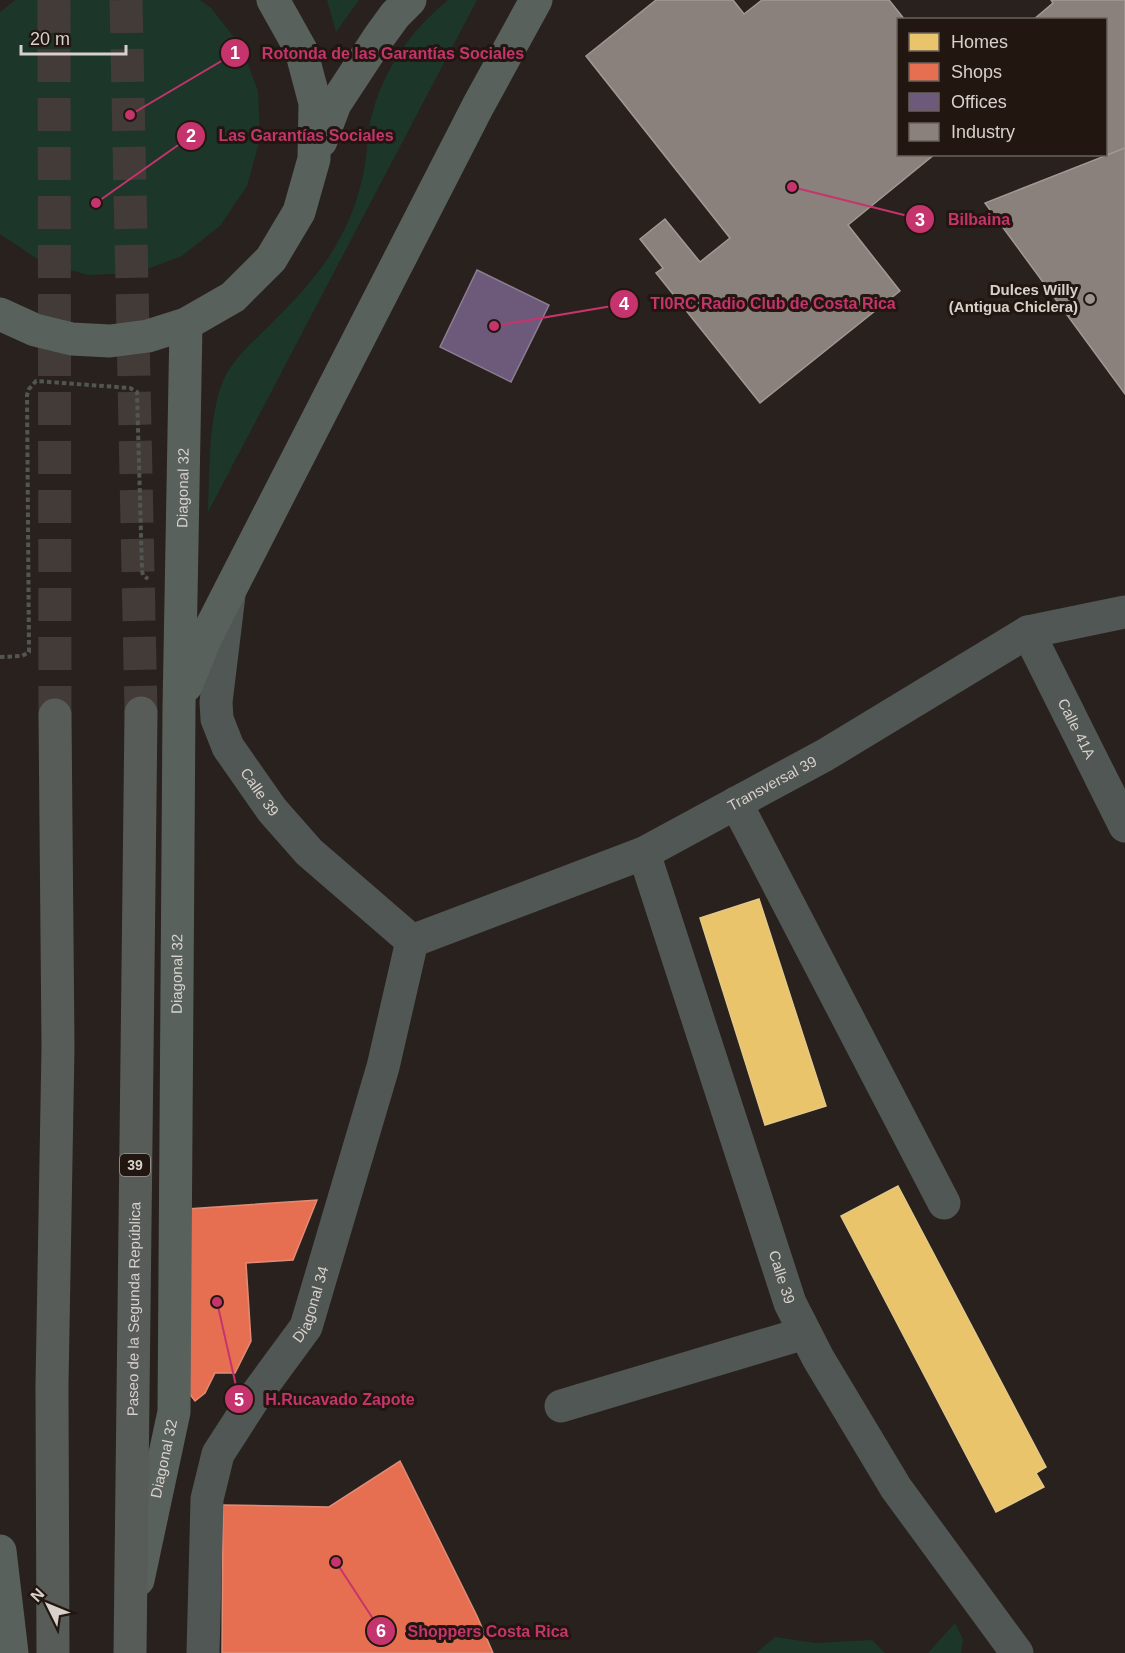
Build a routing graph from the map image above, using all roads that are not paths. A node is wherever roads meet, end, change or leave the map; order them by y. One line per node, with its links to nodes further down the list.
1 (273, 0): 4 (main road)
2 (410, 0): 4 (main road)
3 (536, 0): 7 (main road)
4 (314, 159): 6 (main road)
5 (0, 314): 6 (main road)
6 (186, 324): 10 (main road, Diagonal 32)
7 (229, 592): 10 (main road); 16 (street, Calle 39)
8 (1125, 612): 9 (street, Transversal 39)
9 (1028, 632): 13 (street, Transversal 39); 14 (street, Calle 41A)
10 (178, 708): 21 (main road, Diagonal 32)
11 (141, 713): 21 (highway, Paseo de la Segunda República / 39)
12 (55, 716): 24 (highway)
13 (735, 803): 15 (street, Transversal 39); 17 (street)
14 (1125, 826)
15 (644, 853): 16 (street, Transversal 39); 18 (street, Calle 39)
16 (412, 941): 26 (street, Diagonal 34)
17 (944, 1203)
18 (805, 1332): 19 (street); 23 (street, Calle 39)
19 (561, 1406)
20 (0, 1551): 22 (main road)
21 (130, 1617): 25 (highway, Paseo de la Segunda República / 39)
22 (7, 1645)
23 (1007, 1649)
24 (53, 1653)
25 (130, 1653)
26 (203, 1653)

